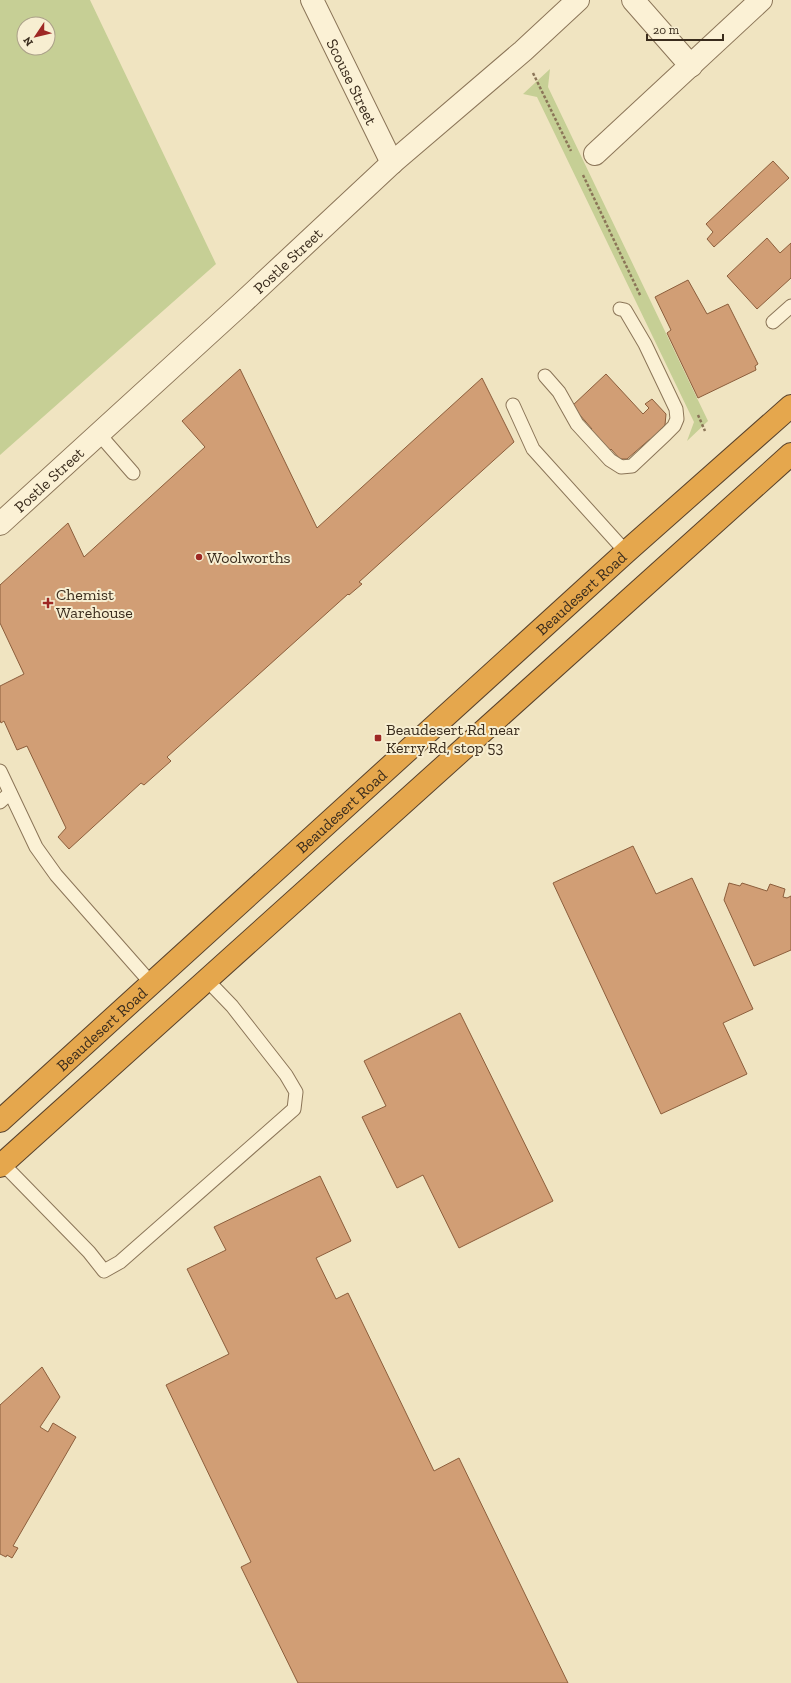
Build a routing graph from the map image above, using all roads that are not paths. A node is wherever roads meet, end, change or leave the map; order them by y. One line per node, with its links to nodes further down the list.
1 (312, 0): 7 (street, Scouse Street)
2 (578, 0): 7 (street, Postle Street)
3 (633, 0): 5 (street)
4 (761, 0): 5 (street)
5 (690, 66): 6 (street)
6 (595, 154)
7 (392, 163): 14 (street, Postle Street)
8 (791, 306): 10 (lane)
9 (620, 309): 11 (lane)
10 (773, 322)
11 (544, 376)
12 (513, 405): 18 (lane)
13 (791, 406): 18 (highway, Beaudesert Road)
14 (99, 434): 16 (lane); 17 (street, Postle Street)
15 (791, 454): 22 (highway, Beaudesert Road)
16 (134, 473)
17 (0, 524)
18 (626, 552): 23 (highway, Beaudesert Road)
19 (0, 771): 20 (lane)
20 (10, 793): 21 (lane); 23 (lane)
21 (0, 802)
22 (206, 979): 25 (highway, Beaudesert Road); 25 (lane)
23 (151, 983): 24 (highway, Beaudesert Road)
24 (0, 1122)
25 (1, 1165)

